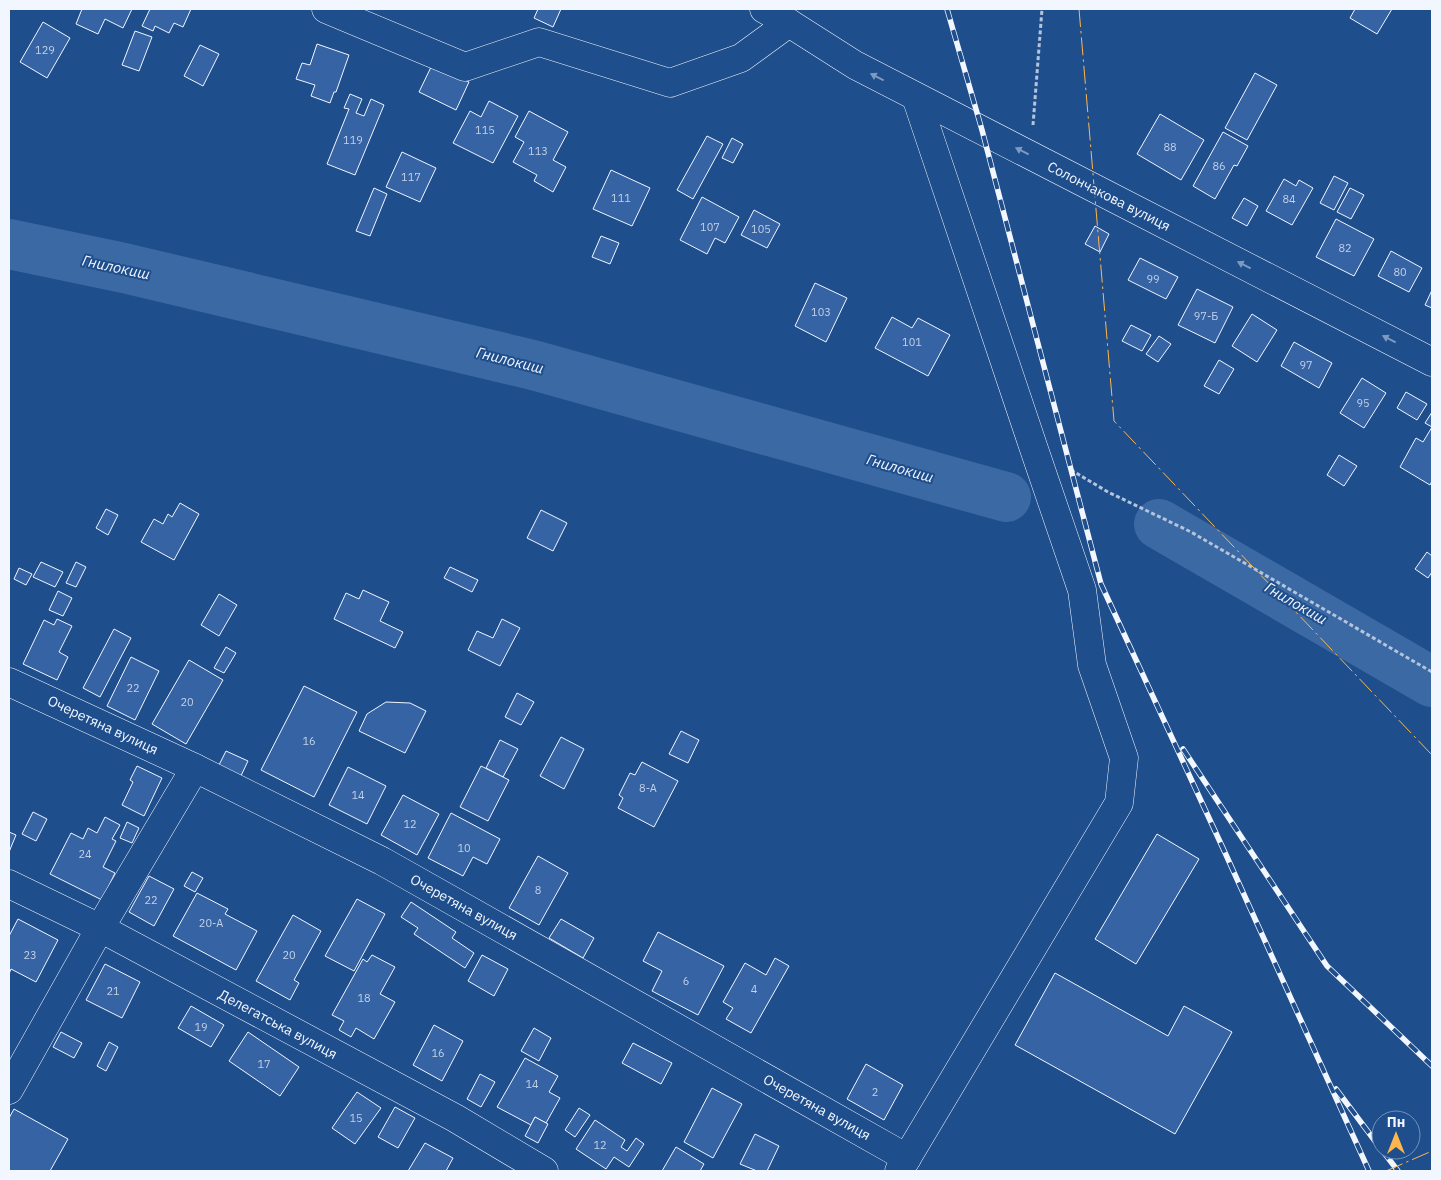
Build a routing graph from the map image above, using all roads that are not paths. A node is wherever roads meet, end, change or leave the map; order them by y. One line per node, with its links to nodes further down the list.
1 (326, 9): 3 (street)
2 (764, 9): 3 (street, Солончакова вулиця)
3 (789, 23): 4 (street, Солончакова вулиця, one-way to 3)
4 (916, 97): 5 (street, Солончакова вулиця, one-way to 4); 11 (street)
5 (1432, 362)
6 (9, 682): 7 (street, Очеретяна вулиця)
7 (194, 768): 9 (street); 11 (street, Очеретяна вулиця)
8 (9, 884): 9 (street, Делегатська вулиця)
9 (100, 928): 10 (street); 12 (street, Делегатська вулиця)
10 (9, 1090)
11 (903, 1164)
12 (544, 1171)

